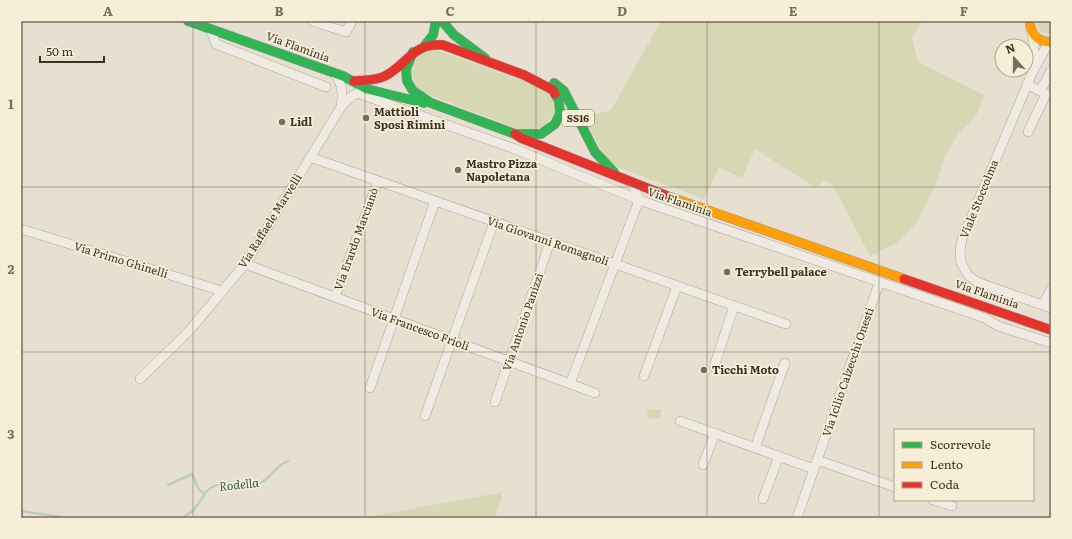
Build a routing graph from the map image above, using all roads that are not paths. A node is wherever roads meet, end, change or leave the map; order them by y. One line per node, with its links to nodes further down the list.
1 (188, 21): 7 (main road, Via Flaminia / SS16)
2 (312, 21): 3 (street)
3 (352, 21)
4 (436, 21): 10 (main road)
5 (442, 21): 12 (main road)
6 (1029, 25): 8 (street, Viale Stoccolma); 9 (main road)
7 (211, 30): 15 (main road, Via Flaminia / SS16); 20 (street)
8 (1032, 38)
9 (1051, 44): 13 (street, Viale Stoccolma)
10 (425, 45): 11 (main road, Via Flaminia / SS16); 12 (main road, Via Flaminia / SS16)
11 (413, 52): 18 (main road, Via Flaminia / SS16); 23 (main road, Via Flaminia / SS16)
12 (488, 61): 16 (main road, Via Flaminia / SS16)
13 (1034, 69)
14 (1051, 71): 21 (street)
15 (335, 74): 18 (main road, Via Flaminia / SS16); 24 (street, Via Raffaele Marvelli)
16 (524, 75): 26 (main road, Via Flaminia / SS16); 28 (main road, Via Flaminia / SS16)
17 (1030, 78): 19 (street, Viale Stoccolma)
18 (354, 81): 22 (main road, Via Flaminia / SS16)
19 (1027, 84): 21 (street); 44 (street, Viale Stoccolma)
20 (326, 87)
21 (1040, 91): 25 (street)
22 (366, 93): 23 (main road, Via Flaminia / SS16); 24 (street, Via Raffaele Marvelli); 31 (street, Via Flaminia)
23 (431, 103): 26 (main road, Via Flaminia / SS16)
24 (341, 107): 27 (street, Via Raffaele Marvelli)
25 (1028, 132)
26 (515, 134): 28 (main road, Via Flaminia / SS16)
27 (310, 157): 29 (street, Via Giovanni Romagnoli); 36 (street, Via Raffaele Marvelli)
28 (620, 178): 30 (main road, Via Flaminia / SS16)
29 (378, 181): 32 (street, Via Giovanni Romagnoli); 42 (street, Via Erardo Marcianò)
30 (632, 182): 31 (street); 46 (main road, Via Flaminia / SS16)
31 (639, 200): 37 (street); 38 (street, Via Flaminia)
32 (435, 201): 33 (street, Via Giovanni Romagnoli); 45 (street)
33 (494, 222): 35 (street, Via Giovanni Romagnoli); 50 (street)
34 (21, 229): 41 (street, Via Primo Ghinelli)
35 (550, 242): 37 (street, Via Giovanni Romagnoli); 52 (street, Via Antonio Panizzi)
36 (245, 264): 41 (street, Via Raffaele Marvelli); 42 (street, Via Francesco Frioli)
37 (615, 264): 39 (street, Via Giovanni Romagnoli); 57 (street)
38 (879, 283): 49 (street, Via Flaminia); 66 (street, Via Icilio Calzecchi Onesti)
39 (677, 286): 43 (street, Via Giovanni Romagnoli); 55 (street)
40 (1051, 289): 44 (street, Viale Stoccolma)
41 (222, 291): 56 (street, Via Raffaele Marvelli)
42 (335, 297): 45 (street, Via Francesco Frioli)
43 (734, 306): 47 (street, Via Giovanni Romagnoli); 54 (street)
44 (1047, 307)
45 (394, 319): 50 (street, Via Francesco Frioli); 58 (street)
46 (1029, 322): 48 (main road, Via Flaminia / SS16); 49 (street)
47 (786, 324)
48 (1051, 330)
49 (1024, 334): 51 (street, Via Flaminia)
50 (452, 340): 52 (street, Via Francesco Frioli); 61 (street)
51 (1051, 343)
52 (509, 362): 57 (street, Via Francesco Frioli); 60 (street, Via Antonio Panizzi)
53 (785, 363): 64 (street)
54 (714, 366)
55 (644, 376)
56 (140, 379)
57 (570, 384): 59 (street, Via Francesco Frioli)
58 (370, 388)
59 (595, 393)
60 (495, 402)
61 (425, 416)
62 (680, 421): 63 (street)
63 (715, 433): 64 (street); 67 (street)
64 (754, 448): 65 (street)
65 (779, 456): 66 (street); 69 (street)
66 (816, 464): 68 (street); 72 (street, Via Icilio Calzecchi Onesti)
67 (703, 465)
68 (894, 487)
69 (764, 499)
70 (936, 501): 71 (street)
71 (952, 506)
72 (797, 518)

